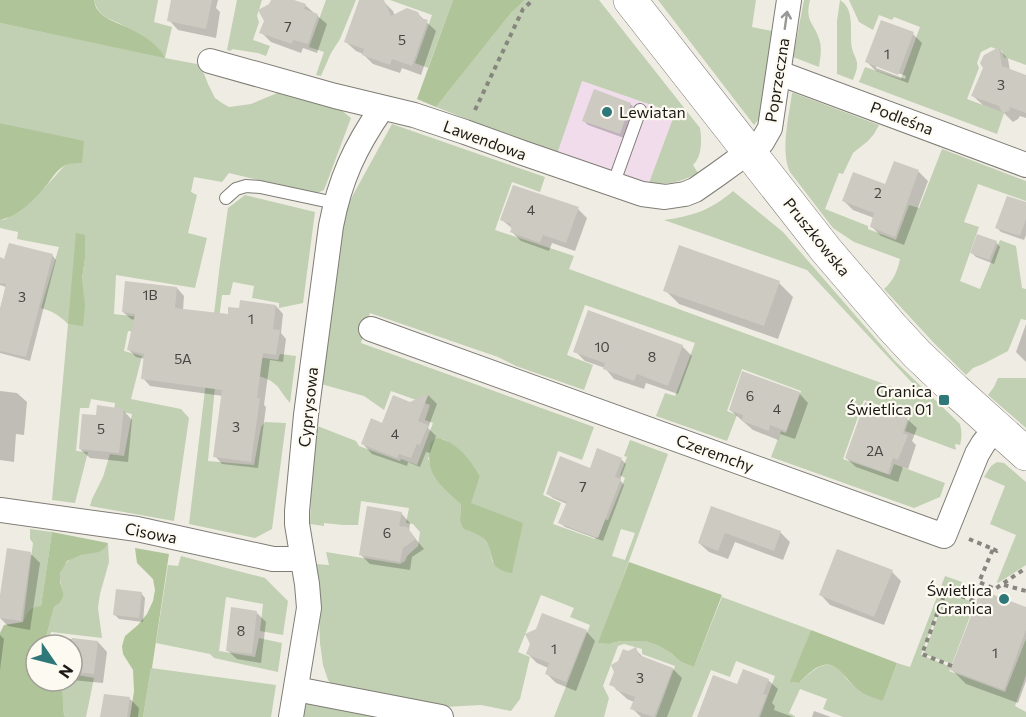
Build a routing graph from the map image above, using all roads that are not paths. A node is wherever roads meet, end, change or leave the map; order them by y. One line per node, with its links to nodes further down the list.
1 (630, 0): 7 (street, Pruszkowska)
2 (789, 0): 4 (street, Poprzeczna, one-way to 2)
3 (210, 61): 5 (street, Lawendowa)
4 (779, 73): 7 (street, Poprzeczna); 8 (street, Podleśna)
5 (382, 108): 9 (street, Lawendowa); 11 (street, Cyprysowa)
6 (640, 110): 9 (lane)
7 (749, 152): 9 (street, Lawendowa); 13 (street, Pruszkowska)
8 (1026, 165)
9 (613, 185)
10 (226, 198): 11 (lane)
11 (335, 203): 16 (street, Cyprysowa)
12 (371, 329): 13 (street, Czeremchy)
13 (996, 428): 14 (street, Pruszkowska)
14 (1026, 454)
15 (0, 510): 16 (street, Cisowa)
16 (302, 560): 17 (street, Cyprysowa)
17 (296, 690): 18 (street, Cyprysowa); 19 (street)
18 (291, 717)
19 (441, 717)

